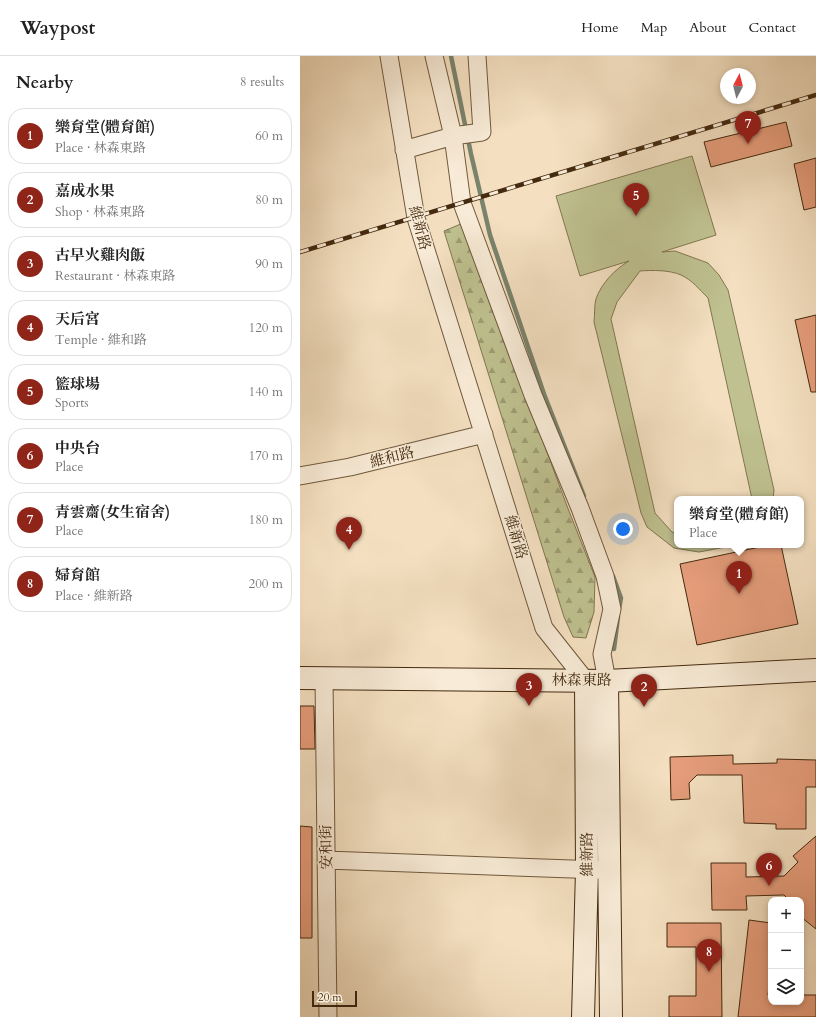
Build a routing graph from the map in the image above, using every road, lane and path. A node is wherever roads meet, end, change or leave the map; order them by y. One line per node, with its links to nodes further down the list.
1 (389, 56): 5 (street, 維新路)
2 (434, 56): 4 (street)
3 (477, 56): 4 (street)
4 (453, 136): 5 (street); 11 (street)
5 (404, 150): 6 (street, 維新路)
6 (484, 434): 7 (street, 維和路); 11 (street, 維新路)
7 (300, 476)
8 (816, 670): 11 (street, 林森東路)
9 (300, 678): 10 (street, 林森東路)
10 (324, 678): 11 (street, 林森東路); 12 (street, 安和街)
11 (597, 681): 13 (street, 維新路); 14 (street, 維新路)
12 (326, 860): 13 (street); 15 (street, 安和街)
13 (587, 870): 14 (street); 16 (street, 維新路)
14 (609, 871): 17 (street, 維新路)
15 (328, 1017)
16 (582, 1017)
17 (611, 1017)

